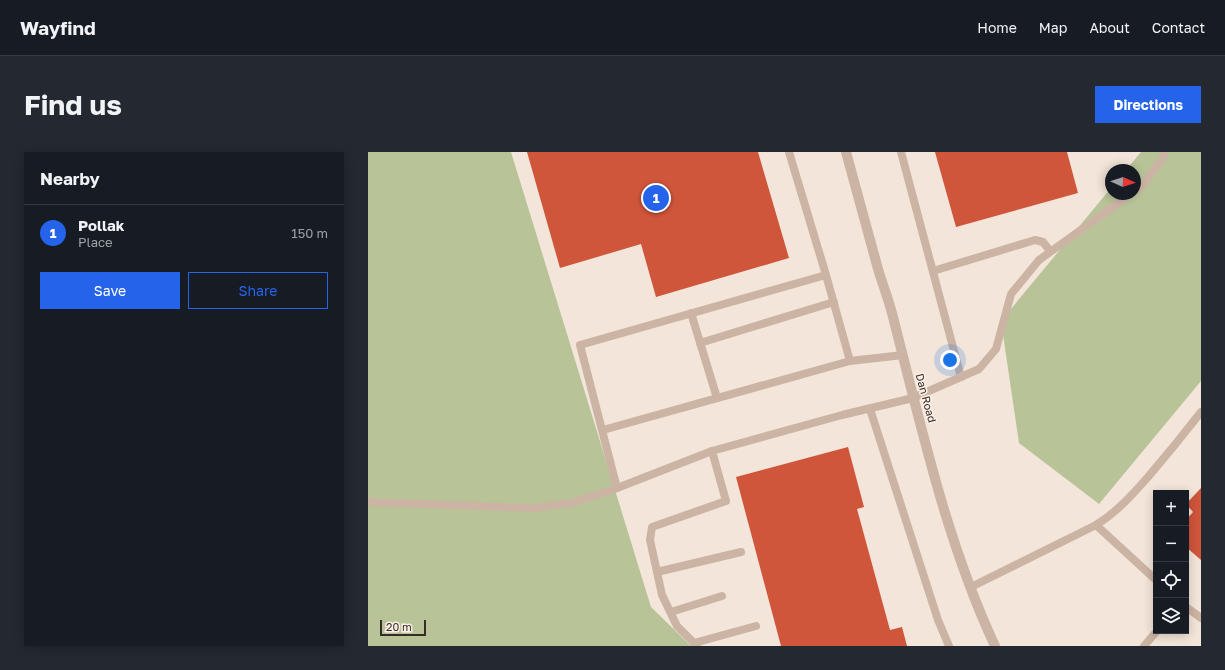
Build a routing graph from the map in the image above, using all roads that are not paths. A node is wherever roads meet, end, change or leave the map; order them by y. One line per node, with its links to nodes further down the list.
1 (789, 152): 9 (lane)
2 (846, 152): 13 (street, Dan Road)
3 (901, 152): 8 (lane)
4 (1164, 152): 5 (lane)
5 (1141, 187)
6 (1122, 200): 7 (lane)
7 (1050, 251): 8 (lane); 15 (lane)
8 (933, 271): 15 (lane)
9 (826, 275): 10 (lane); 11 (lane)
10 (834, 302): 12 (lane); 14 (lane)
11 (691, 313): 12 (lane); 20 (lane)
12 (700, 343): 16 (lane)
13 (903, 355): 14 (lane); 17 (street, Dan Road)
14 (850, 361): 16 (lane)
15 (961, 377): 17 (lane)
16 (717, 398): 20 (lane)
17 (913, 398): 18 (lane); 28 (street, Dan Road)
18 (870, 409): 21 (lane); 36 (lane)
19 (1201, 412): 24 (lane)
20 (602, 430): 22 (lane)
21 (712, 451): 22 (lane); 26 (lane)
22 (617, 488): 23 (lane)
23 (368, 502)
24 (1096, 525): 27 (lane); 28 (lane)
25 (741, 552): 26 (lane)
26 (657, 572): 31 (lane)
27 (1153, 577)
28 (971, 587): 37 (street, Dan Road)
29 (722, 596): 31 (lane)
30 (1189, 609): 32 (lane)
31 (671, 612): 35 (lane)
32 (1201, 618)
33 (756, 626): 35 (lane)
34 (1154, 634): 38 (lane)
35 (696, 645)
36 (949, 646)
37 (995, 646)
38 (1144, 646)

